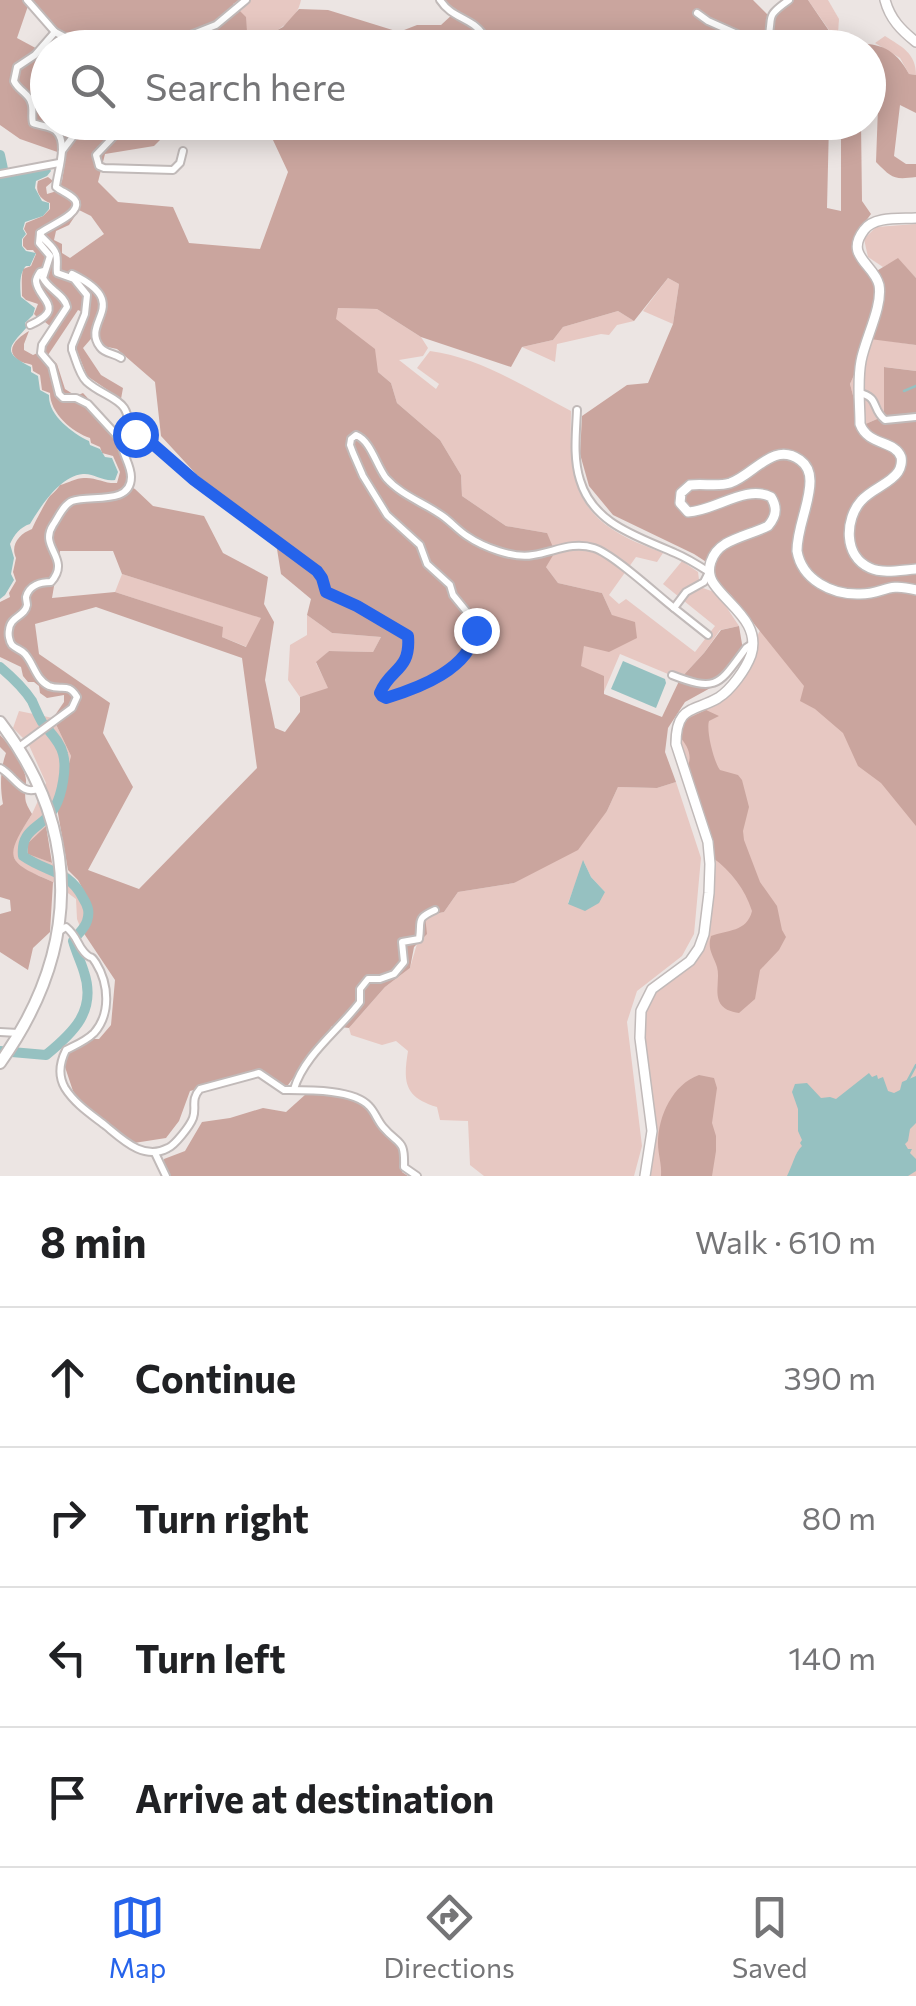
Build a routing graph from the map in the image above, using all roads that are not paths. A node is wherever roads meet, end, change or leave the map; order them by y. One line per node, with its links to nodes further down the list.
1 (27, 0): 7 (street)
2 (246, 0): 8 (street)
3 (440, 0): 9 (street)
4 (789, 0): 11 (street)
5 (885, 0): 12 (street)
6 (697, 12): 10 (street)
7 (53, 30)
8 (205, 30)
9 (479, 30)
10 (727, 30)
11 (769, 30)
12 (916, 42)
13 (30, 59): 14 (street)
14 (30, 100)
15 (61, 140): 19 (street)
16 (71, 140): 19 (street)
17 (111, 140): 18 (street)
18 (182, 150)
19 (62, 152): 20 (street)
20 (59, 162): 21 (street); 23 (street)
21 (0, 174)
22 (916, 218): 28 (street)
23 (40, 233): 24 (street); 25 (street)
24 (44, 271): 26 (street); 31 (street)
25 (68, 276): 27 (street); 31 (street)
26 (30, 324)
27 (121, 358)
28 (859, 393): 30 (street); 32 (street)
29 (577, 410): 33 (street)
30 (916, 417)
31 (123, 438): 35 (street); 40 (street)
32 (916, 569)
33 (710, 572): 34 (street); 35 (street); 37 (street)
34 (916, 590)
35 (674, 608): 36 (street)
36 (708, 635)
37 (753, 643): 38 (street); 52 (street)
38 (672, 675)
39 (0, 722): 40 (main road)
40 (22, 744): 42 (main road)
41 (0, 768): 42 (street)
42 (40, 788): 44 (main road)
43 (435, 910): 48 (street)
44 (57, 932): 46 (main road); 49 (street)
45 (0, 1032): 46 (street)
46 (20, 1034): 47 (main road)
47 (5, 1055)
48 (294, 1090): 49 (street); 51 (street)
49 (155, 1153): 50 (street)
50 (166, 1176)
51 (417, 1176)
52 (644, 1176)

